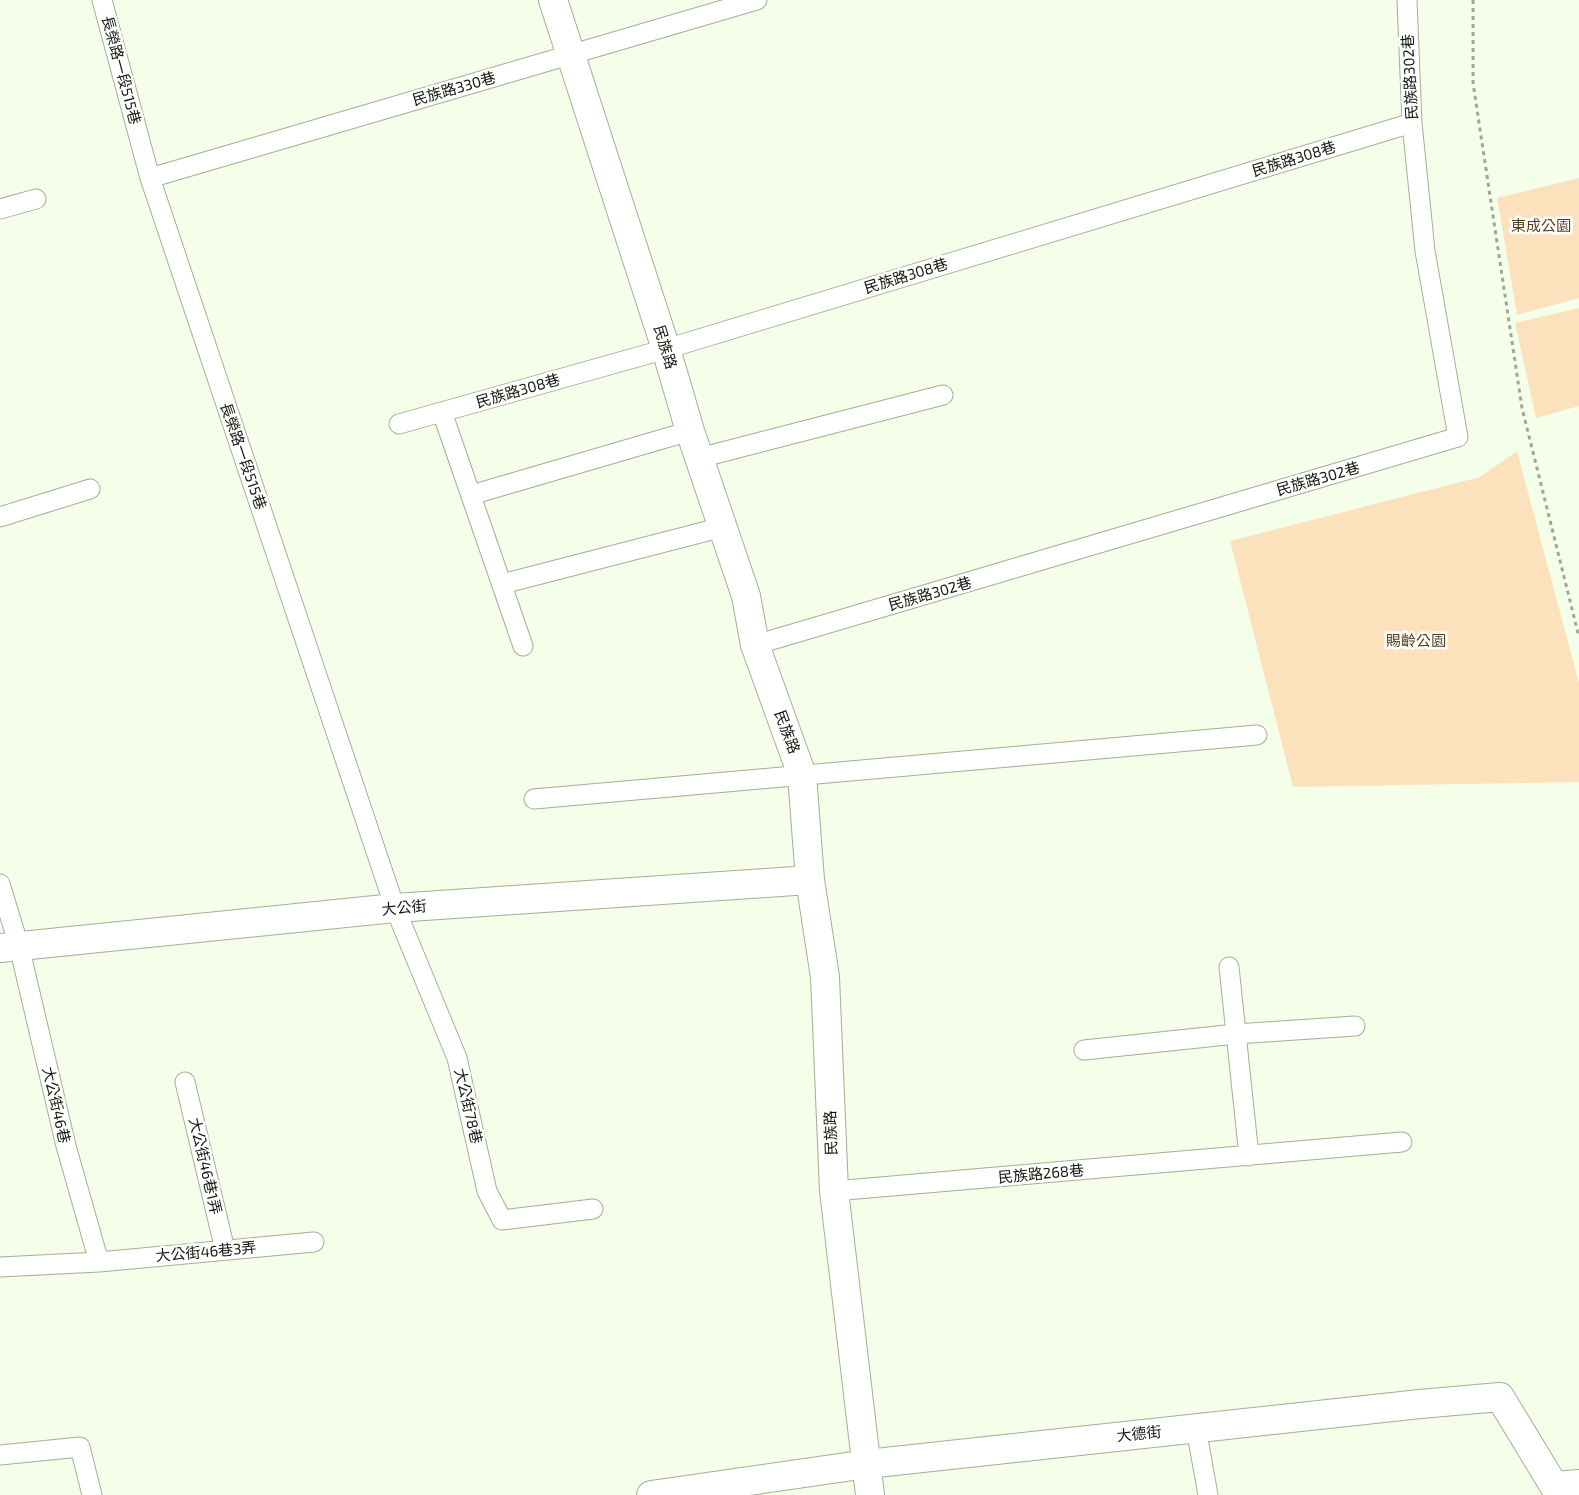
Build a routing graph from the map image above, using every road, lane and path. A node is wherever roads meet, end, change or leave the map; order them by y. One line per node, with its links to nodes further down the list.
1 (102, 0): 8 (lane, 長榮路一段515巷)
2 (553, 0): 6 (street, 民族路)
3 (758, 0): 6 (lane, 民族路330巷)
4 (1407, 0): 7 (lane, 民族路302巷)
5 (1473, 0): 22 (path)
6 (570, 56): 8 (lane, 民族路330巷); 11 (street, 民族路)
7 (1412, 123): 11 (lane, 民族路308巷); 23 (lane, 民族路302巷)
8 (150, 178): 30 (lane, 長榮路一段515巷)
9 (36, 199): 10 (lane)
10 (0, 209)
11 (666, 349): 13 (lane, 民族路308巷); 15 (street, 民族路)
12 (943, 395): 16 (lane)
13 (442, 412): 14 (lane, 民族路308巷); 18 (lane)
14 (399, 424)
15 (690, 432): 16 (street, 民族路); 18 (lane)
16 (699, 458): 20 (street, 民族路)
17 (90, 489): 19 (lane)
18 (471, 496): 21 (lane)
19 (0, 517)
20 (723, 528): 21 (lane); 23 (street, 民族路)
21 (502, 584): 24 (lane)
22 (1579, 637)
23 (755, 645): 26 (street, 民族路)
24 (523, 646)
25 (1257, 735): 26 (lane)
26 (802, 775): 27 (lane); 28 (street, 民族路)
27 (534, 800)
28 (810, 880): 30 (street, 大公街); 39 (street, 民族路)
29 (0, 884): 31 (lane, 大公街46巷)
30 (395, 908): 31 (street, 大公街); 40 (lane, 大公街78巷)
31 (10, 947): 43 (lane, 大公街46巷)
32 (1229, 967): 34 (lane)
33 (1355, 1026): 34 (lane)
34 (1236, 1034): 35 (lane); 38 (lane)
35 (1084, 1050)
36 (186, 1082): 42 (lane, 大公街46巷1弄)
37 (1402, 1142): 38 (lane, 民族路268巷)
38 (1249, 1156): 39 (lane, 民族路268巷)
39 (834, 1192): 47 (street, 民族路)
40 (592, 1209)
41 (314, 1242): 42 (lane, 大公街46巷3弄)
42 (225, 1250): 43 (lane, 大公街46巷3弄)
43 (99, 1262): 44 (lane, 大公街46巷3弄)
44 (0, 1267)
45 (1196, 1428): 47 (street, 大德街); 48 (street, 大德街); 52 (lane)
46 (0, 1455): 49 (lane)
47 (867, 1464): 50 (street, 大德街); 51 (street, 民族路)
48 (1579, 1484)
49 (92, 1495)
50 (651, 1495)
51 (870, 1495)
52 (1208, 1495)

